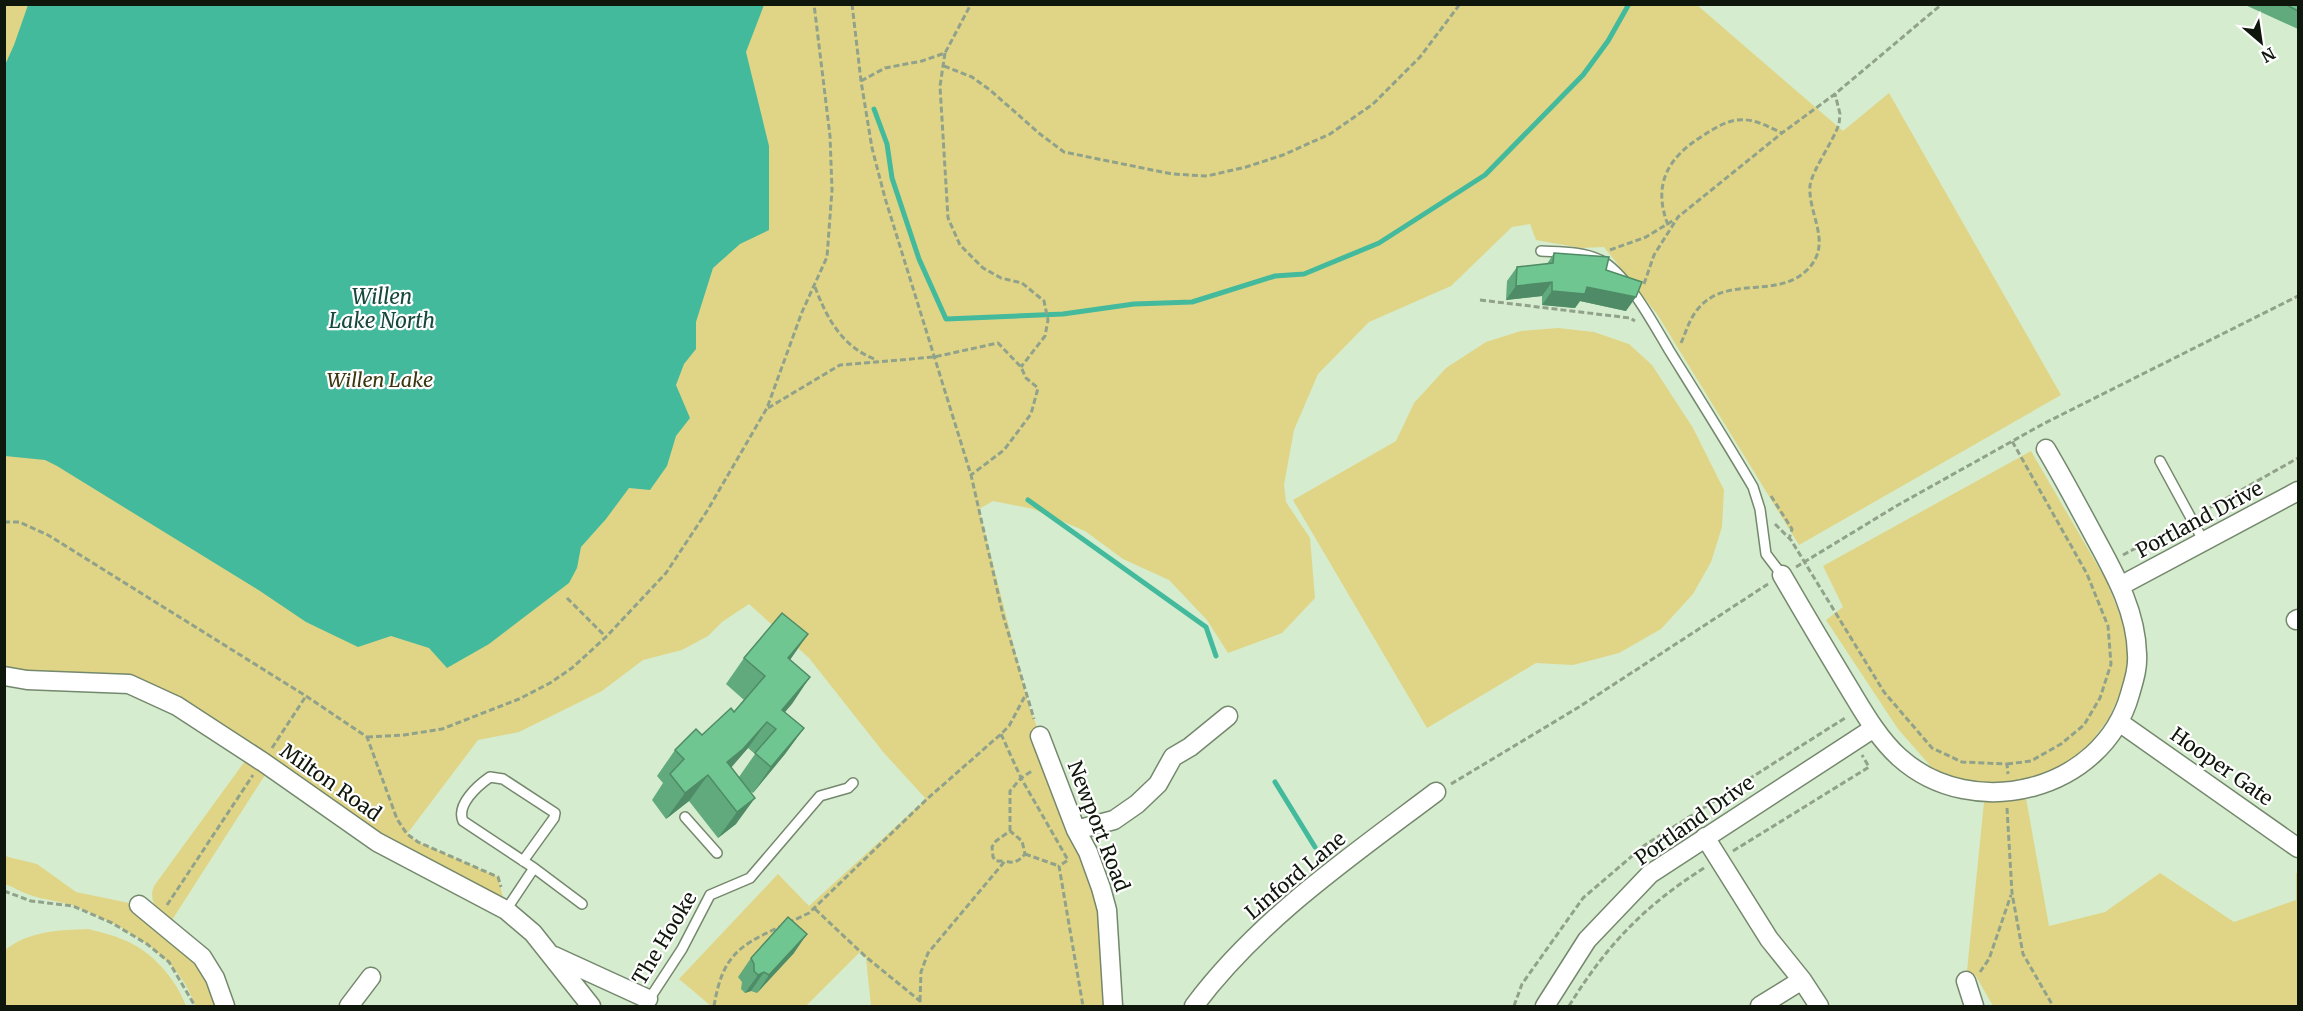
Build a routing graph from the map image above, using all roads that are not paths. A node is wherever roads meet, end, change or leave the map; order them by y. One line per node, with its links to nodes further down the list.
1 (1541, 251): 6 (lane)
2 (2046, 448): 7 (street)
3 (2160, 460): 5 (lane)
4 (2297, 495): 5 (street, Portland Drive)
5 (2204, 542): 7 (street, Portland Drive)
6 (1782, 575): 11 (street)
7 (2120, 586): 10 (street)
8 (4, 676): 24 (street, Milton Road)
9 (1228, 716): 16 (street)
10 (2119, 722): 11 (street); 18 (street, Hooper Gate)
11 (1874, 728): 17 (street, Portland Drive)
12 (1040, 736): 16 (street, Newport Road)
13 (853, 783): 29 (lane, The Hooke)
14 (1437, 792): 34 (street, Linford Lane)
15 (685, 817): 19 (lane)
16 (1076, 830): 33 (street, Newport Road)
17 (1705, 837): 27 (street); 35 (street, Portland Drive)
18 (2298, 848)
19 (717, 853)
20 (523, 861): 20 (lane); 21 (lane)
21 (534, 868): 22 (lane); 24 (lane)
22 (582, 904)
23 (139, 905): 30 (street)
24 (506, 909): 25 (street, Milton Road)
25 (549, 954): 29 (street); 32 (street, Milton Road)
26 (371, 977): 31 (street)
27 (1802, 980): 36 (street); 37 (street)
28 (1966, 981): 38 (street)
29 (648, 1003)
30 (225, 1006)
31 (349, 1006)
32 (591, 1006)
33 (1113, 1006)
34 (1194, 1006)
35 (1545, 1006)
36 (1760, 1006)
37 (1819, 1006)
38 (1974, 1006)

